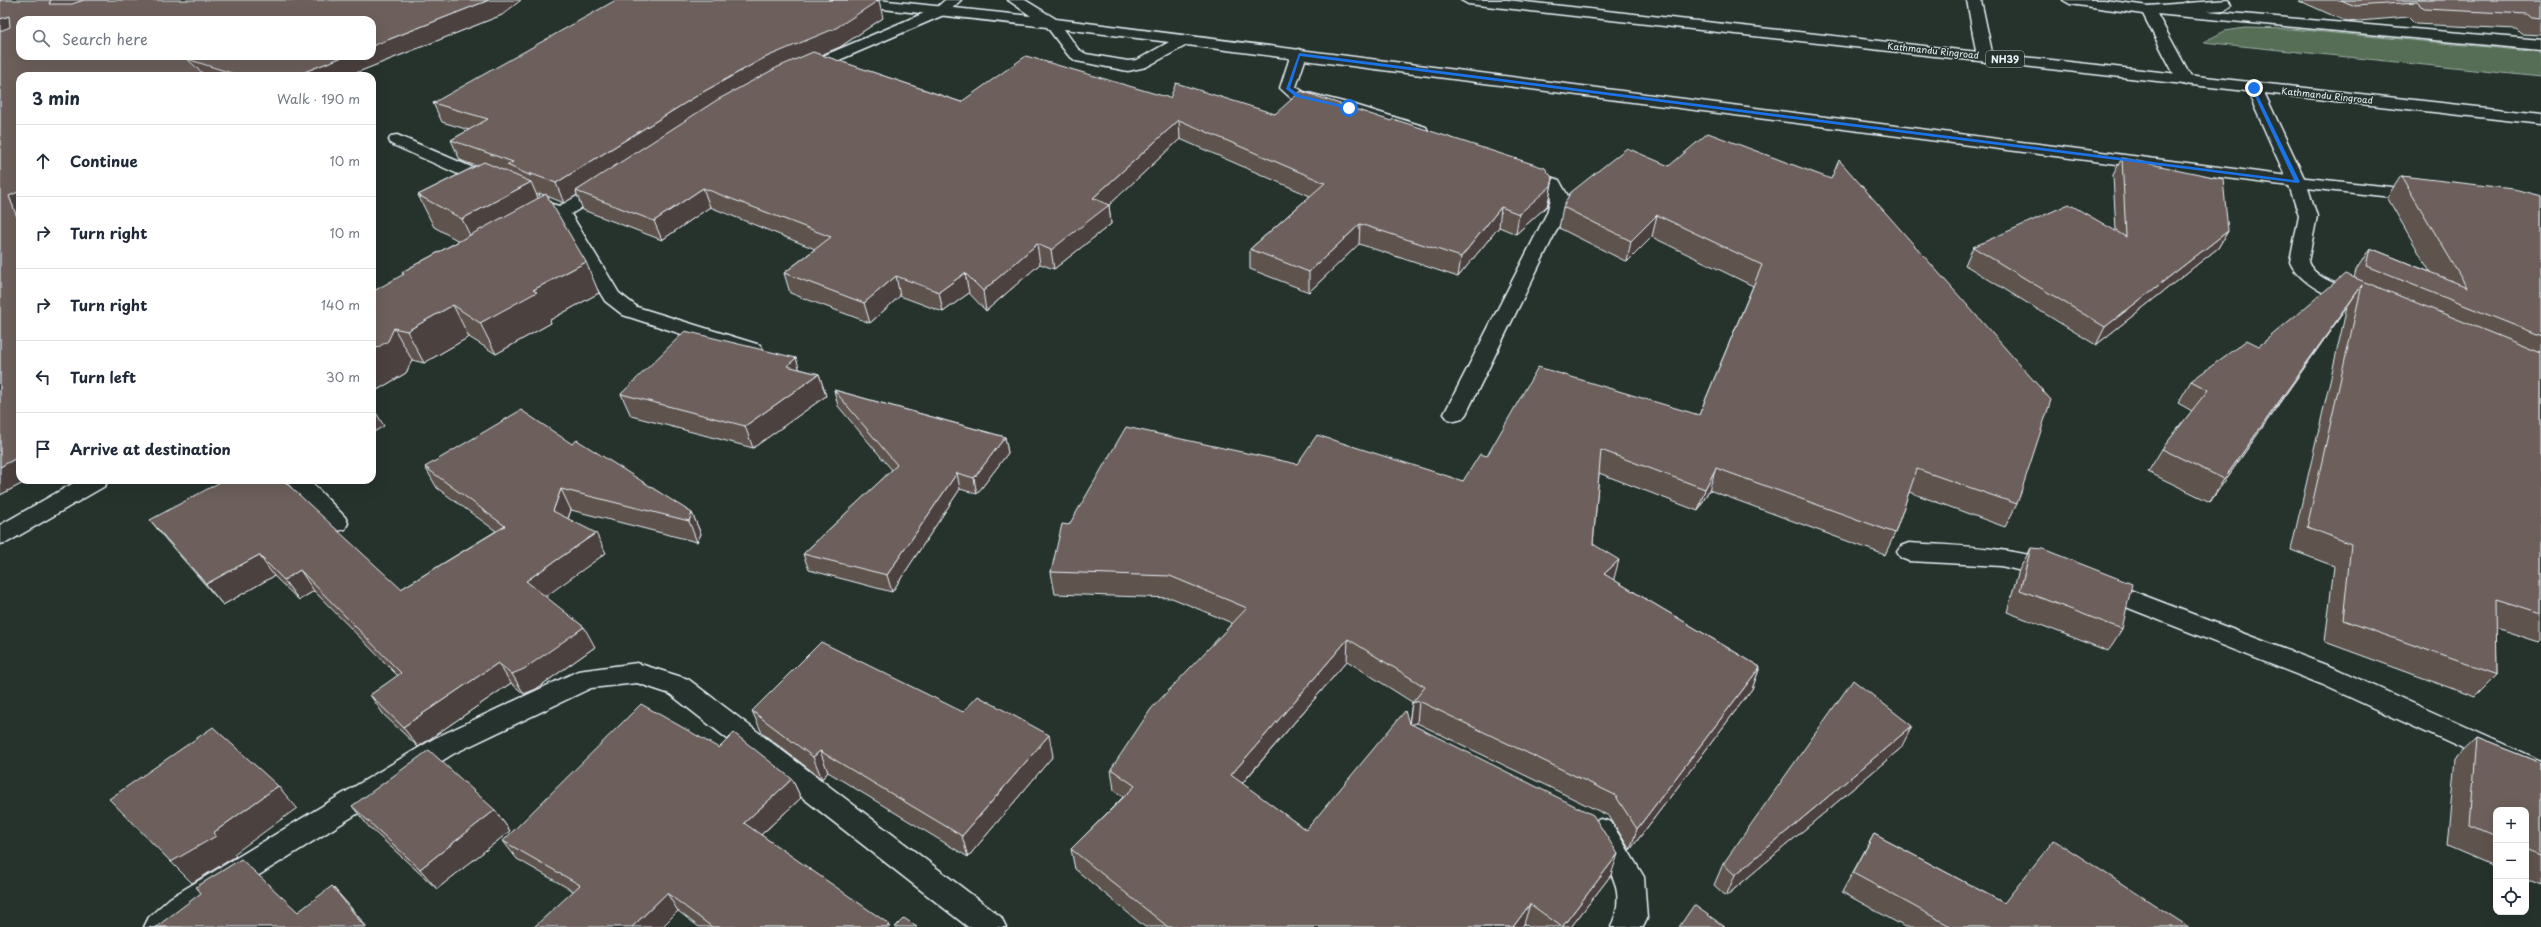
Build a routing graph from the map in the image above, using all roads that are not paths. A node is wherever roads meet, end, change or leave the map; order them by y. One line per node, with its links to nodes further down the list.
1 (837, 0): 9 (main road)
2 (954, 0): 9 (main road)
3 (1015, 0): 10 (main road)
4 (1468, 0): 14 (main road, Kathmandu Ringroad / NH39)
5 (1974, 0): 14 (main road)
6 (2070, 0): 8 (main road)
7 (2221, 0): 8 (main road)
8 (2148, 10): 12 (main road); 16 (main road)
9 (940, 11): 10 (main road); 15 (main road)
10 (1052, 23): 11 (main road); 11 (main road)
11 (1184, 40): 13 (main road)
12 (2541, 45)
13 (1299, 54): 19 (main road); 23 (main road)
14 (1985, 57): 16 (main road, Kathmandu Ringroad / NH39)
15 (790, 75)
16 (2185, 80): 17 (main road, Kathmandu Ringroad / NH39)
17 (2254, 88): 18 (main road, Kathmandu Ringroad / NH39); 23 (main road)
18 (2541, 119)
19 (1435, 138)
20 (397, 140): 24 (main road)
21 (1508, 167): 31 (main road)
22 (616, 180): 27 (main road)
23 (2297, 182): 25 (main road); 29 (main road)
24 (505, 188)
25 (2439, 197)
26 (534, 201): 27 (main road)
27 (562, 214): 28 (main road); 30 (main road)
28 (515, 240)
29 (2372, 304)
30 (763, 353)
31 (1455, 414)
32 (90, 484): 35 (main road)
33 (300, 484): 34 (main road)
34 (337, 523)
35 (0, 536)
36 (1909, 552): 37 (main road)
37 (2541, 773)
38 (1584, 819): 41 (main road)
39 (159, 927): 40 (main road)
40 (992, 927)
41 (1626, 927)

